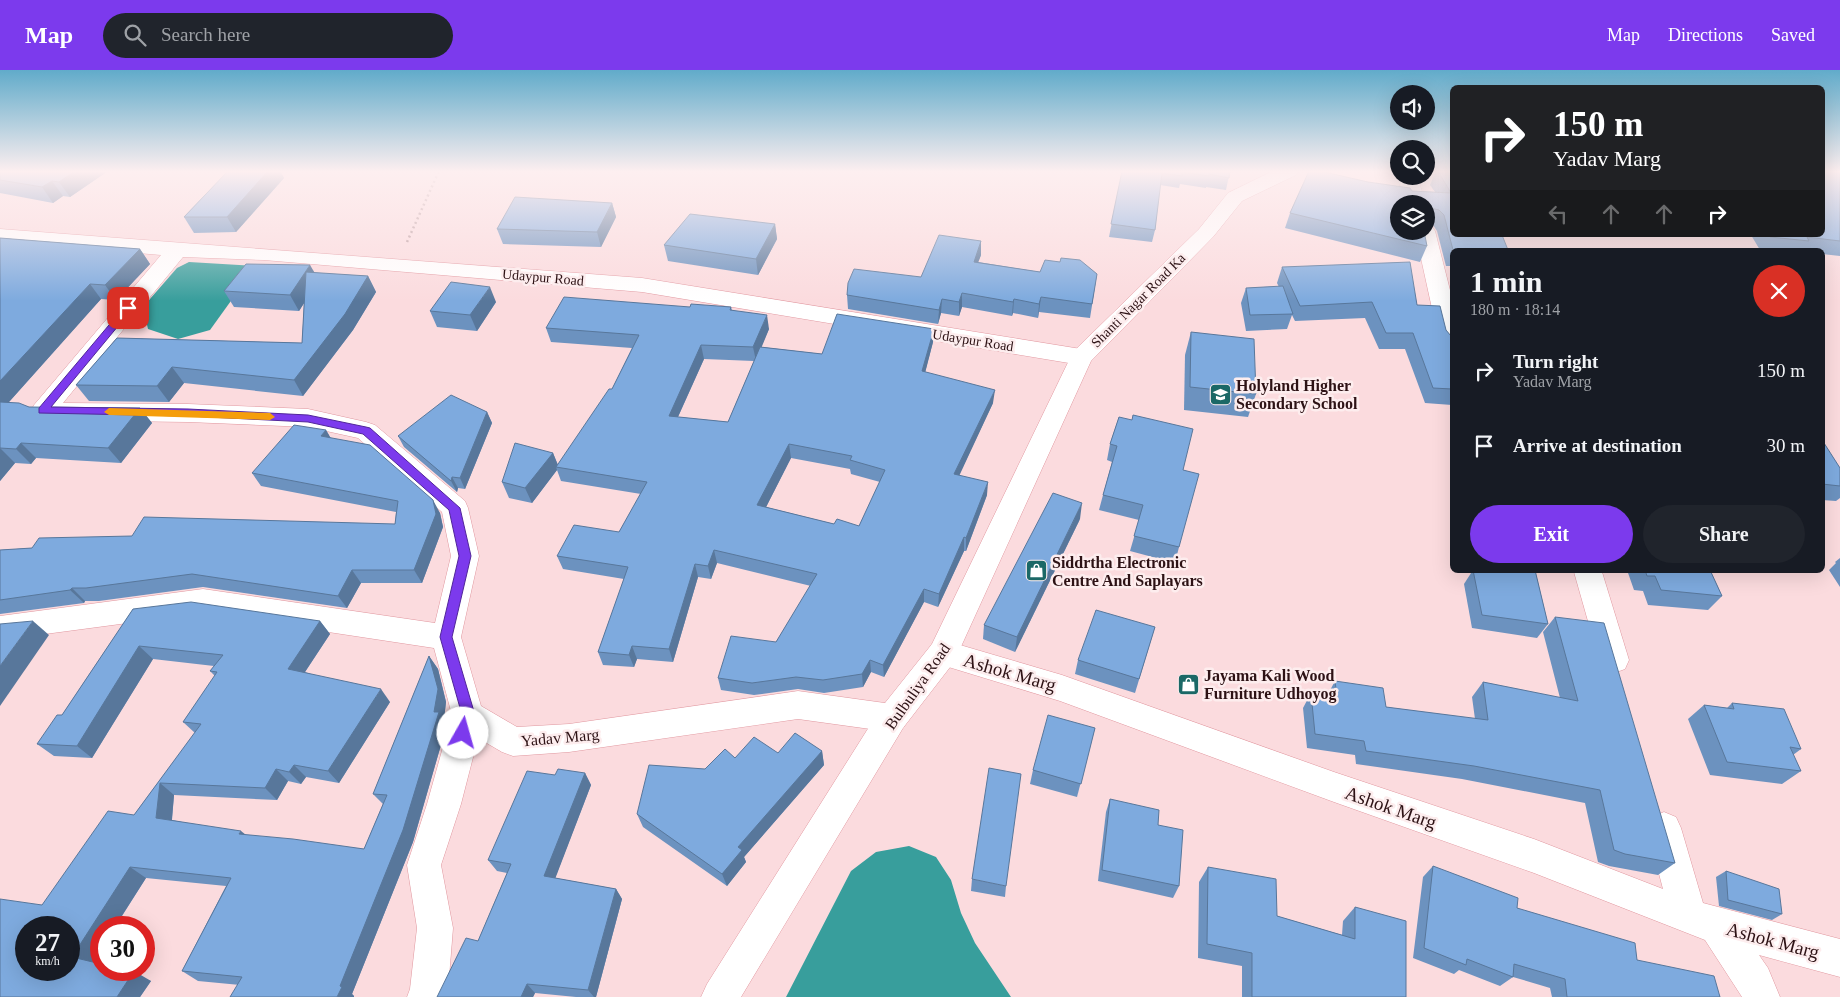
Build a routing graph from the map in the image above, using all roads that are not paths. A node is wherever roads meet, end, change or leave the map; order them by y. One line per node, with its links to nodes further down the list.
1 (1221, 214): 6 (street, Shanti Nagar Road Ka)
2 (0, 235): 4 (street, Udaypur Road)
3 (1428, 240): 5 (street)
4 (177, 250): 6 (street, Udaypur Road); 9 (street)
5 (1450, 336)
6 (1081, 357): 10 (street, Bulbuliya Road)
7 (1588, 573): 11 (street)
8 (0, 628): 9 (street)
9 (446, 637): 12 (street)
10 (944, 653): 13 (street, Bulbuliya Road); 15 (street, Ashok Marg)
11 (1622, 685)
12 (468, 715): 13 (street, Yadav Marg); 17 (street)
13 (892, 718): 18 (street, Bulbuliya Road)
14 (1655, 798): 15 (street)
15 (1703, 921): 16 (street, Ashok Marg); 19 (street)
16 (1840, 958)
17 (426, 997)
18 (720, 997)
19 (1761, 997)

